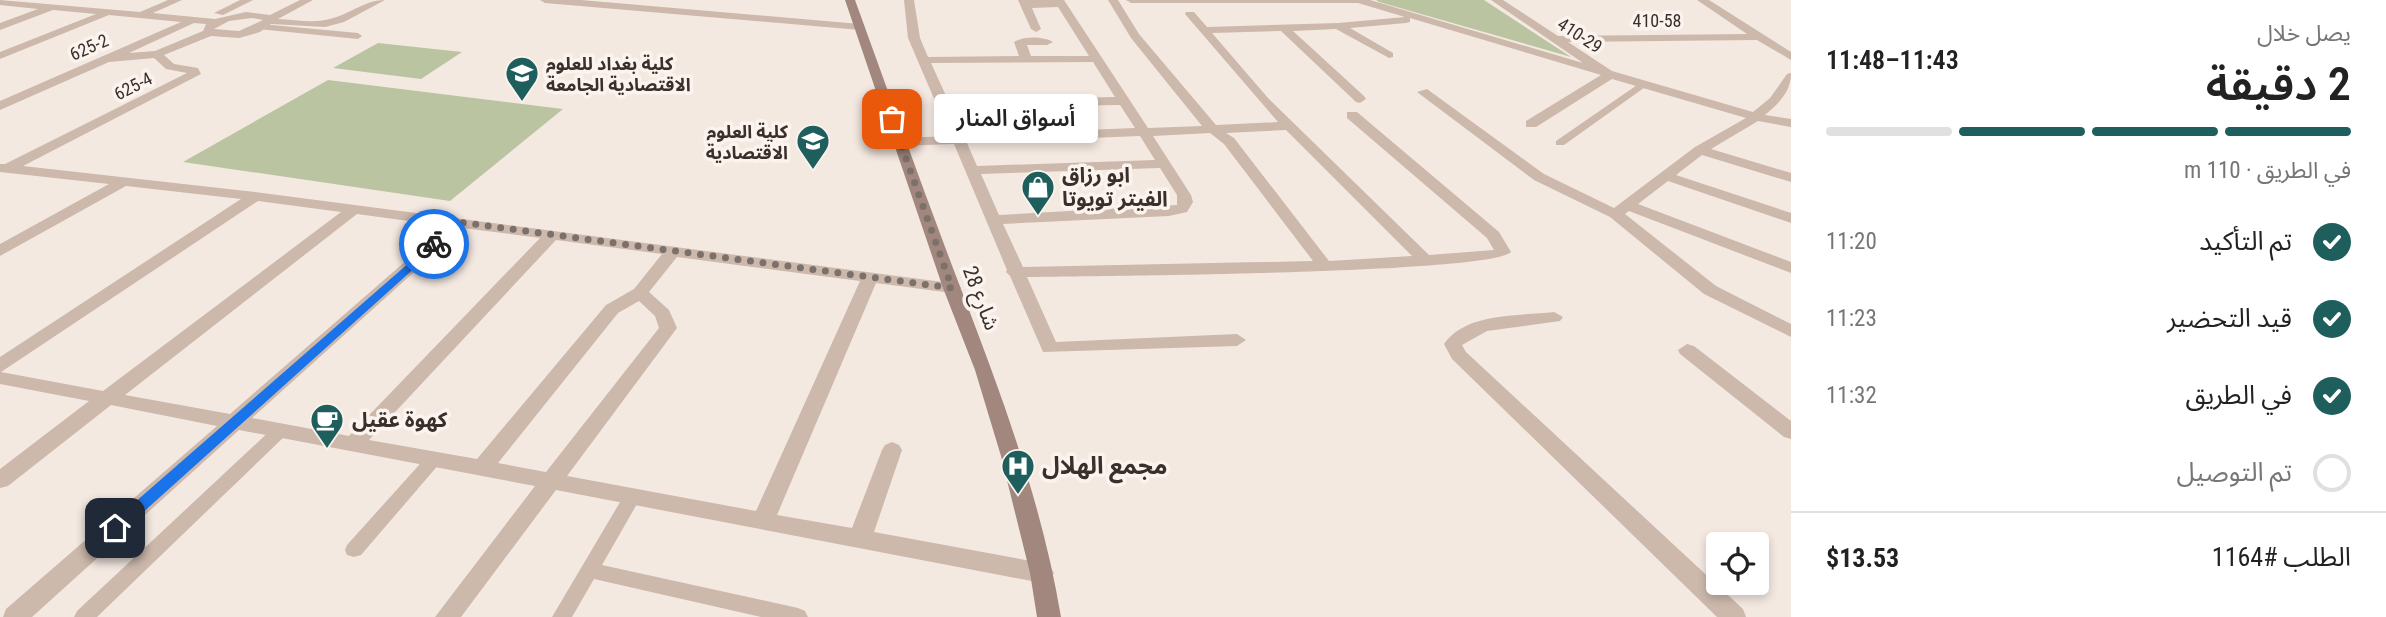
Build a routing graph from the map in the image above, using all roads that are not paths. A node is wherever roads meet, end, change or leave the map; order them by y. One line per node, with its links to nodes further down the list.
1 (177, 0): 23 (street)
2 (248, 0): 25 (street, 625-2)
3 (308, 0): 27 (street)
4 (380, 0): 27 (street)
5 (545, 0): 14 (street)
6 (640, 0): 19 (street)
7 (706, 0): 21 (street)
8 (850, 0): 30 (street, شارع 28)
9 (909, 0): 46 (street)
10 (1113, 0): 60 (street)
11 (1131, 0): 24 (street)
12 (1496, 0): 37 (street, 410-29)
13 (1702, 0): 36 (street)
14 (572, 1): 19 (street)
15 (0, 2): 18 (street)
16 (1024, 2): 17 (street); 32 (street)
17 (1059, 2): 45 (street)
18 (52, 7): 20 (street); 29 (street)
19 (630, 8): 21 (street)
20 (108, 12): 23 (street); 41 (street)
21 (691, 13): 30 (street)
22 (1190, 14): 33 (street)
23 (140, 15): 25 (street)
24 (1417, 19): 28 (street); 47 (street)
25 (197, 21): 26 (street); 43 (street, 625-2)
26 (216, 22): 27 (street); 34 (street)
27 (266, 22): 34 (street); 35 (lane)
28 (1338, 26): 31 (street); 40 (street)
29 (0, 27)
30 (860, 27): 64 (street, شارع 28)
31 (1284, 28): 33 (street); 51 (street)
32 (1036, 29)
33 (1203, 30): 59 (street)
34 (208, 33): 39 (street)
35 (358, 36)
36 (1760, 37): 37 (street, 410-58); 42 (street)
37 (1555, 39): 47 (street, 410-29)
38 (1046, 41): 44 (street)
39 (157, 54): 43 (street, 625-4); 68 (street, 625-4)
40 (1389, 55)
41 (0, 57)
42 (1791, 57)
43 (106, 59): 54 (street, 625-2)
44 (1027, 59): 45 (street); 46 (street)
45 (1094, 59): 52 (street)
46 (924, 60): 53 (street)
47 (1610, 75): 49 (street); 58 (street)
48 (1791, 78): 56 (street)
49 (1643, 85): 56 (street); 65 (lane)
50 (1423, 92): 75 (street)
51 (1360, 99)
52 (1122, 101): 53 (street); 61 (street)
53 (944, 104): 63 (street)
54 (0, 106)
55 (1352, 115): 82 (street)
56 (1755, 117): 57 (street); 62 (street); 66 (street)
57 (1791, 123)
58 (1531, 124)
59 (1289, 126): 60 (street); 82 (street)
60 (1213, 129): 61 (street); 83 (street)
61 (1143, 132): 63 (street); 67 (street)
62 (1791, 134)
63 (959, 139): 64 (street); 69 (street)
64 (900, 142): 87 (street, شارع 28)
65 (1560, 144)
66 (1700, 150): 70 (street); 71 (street)
67 (1164, 164): 69 (street); 77 (street)
68 (3, 170): 72 (street)
69 (972, 170): 77 (street)
70 (1666, 176): 75 (street); 76 (street)
71 (1791, 178)
72 (125, 181): 73 (street); 80 (street)
73 (255, 195): 74 (street); 93 (street)
74 (354, 209): 78 (street); 95 (street)
75 (1621, 209): 84 (street); 90 (street)
76 (1791, 218)
77 (992, 220): 85 (street)
78 (458, 222): 79 (street); 96 (street)
79 (552, 235): 81 (street); 99 (street)
80 (0, 251)
81 (672, 252): 86 (street); 88 (street)
82 (1426, 261): 83 (street)
83 (1325, 266): 85 (street)
84 (1791, 268)
85 (1014, 272): 91 (street)
86 (870, 277): 87 (street); 106 (street)
87 (952, 288): 110 (street, شارع 28)
88 (640, 293): 102 (street); 104 (street)
89 (1554, 317): 117 (street)
90 (1791, 331)
91 (1237, 340)
92 (1687, 350): 98 (street)
93 (0, 366)
94 (0, 378): 95 (street)
95 (107, 398): 96 (street); 103 (street)
96 (234, 422): 97 (street); 112 (street)
97 (280, 431): 99 (street); 113 (lane)
98 (1791, 432)
99 (353, 444): 101 (street)
100 (892, 450): 107 (street)
101 (434, 459): 102 (street); 108 (lane)
102 (482, 468): 104 (street)
103 (0, 480)
104 (552, 481): 105 (street); 111 (street)
105 (632, 497): 106 (street); 109 (lane)
106 (763, 521): 107 (street)
107 (860, 539): 110 (street)
108 (354, 550)
109 (590, 570): 114 (lane); 115 (lane)
110 (1042, 573): 116 (street, شارع 28)
111 (454, 616)
112 (15, 617)
113 (85, 617)
114 (562, 617)
115 (799, 617)
116 (1049, 617)
117 (1734, 617)

